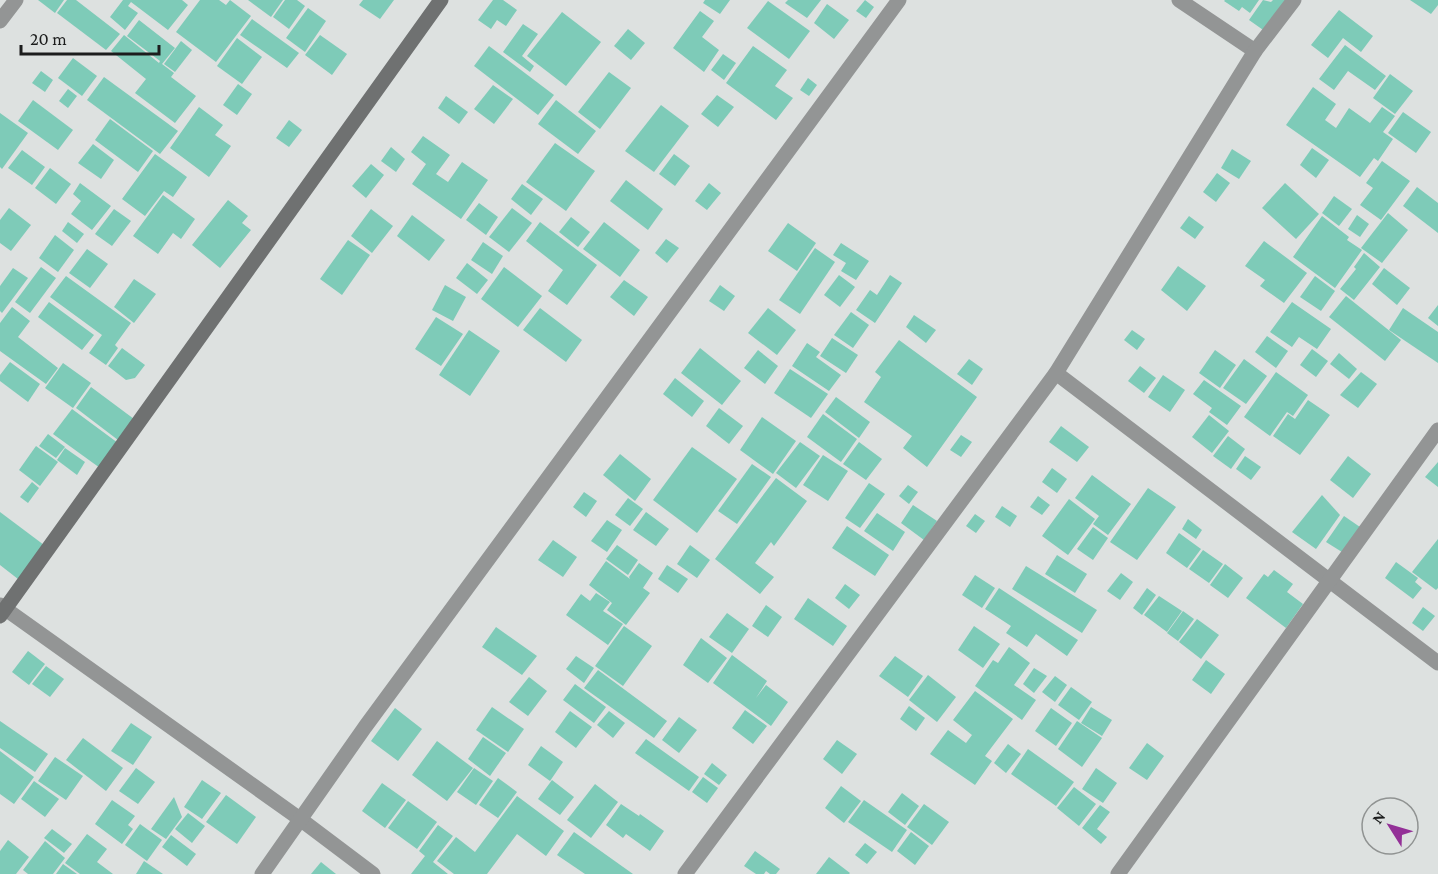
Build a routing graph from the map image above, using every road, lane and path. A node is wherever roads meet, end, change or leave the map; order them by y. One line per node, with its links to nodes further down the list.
1 (16, 0): 6 (street)
2 (441, 0): 11 (street)
3 (898, 0): 13 (street)
4 (1179, 0): 7 (street)
5 (1294, 0): 7 (street)
6 (0, 21)
7 (1255, 51): 8 (street)
8 (1056, 373): 10 (street); 16 (street)
9 (1438, 430): 10 (street)
10 (1329, 580): 12 (street); 17 (street)
11 (2, 610): 13 (street)
12 (1438, 663)
13 (300, 819): 14 (street); 15 (street)
14 (262, 874)
15 (373, 874)
16 (685, 874)
17 (1118, 874)

